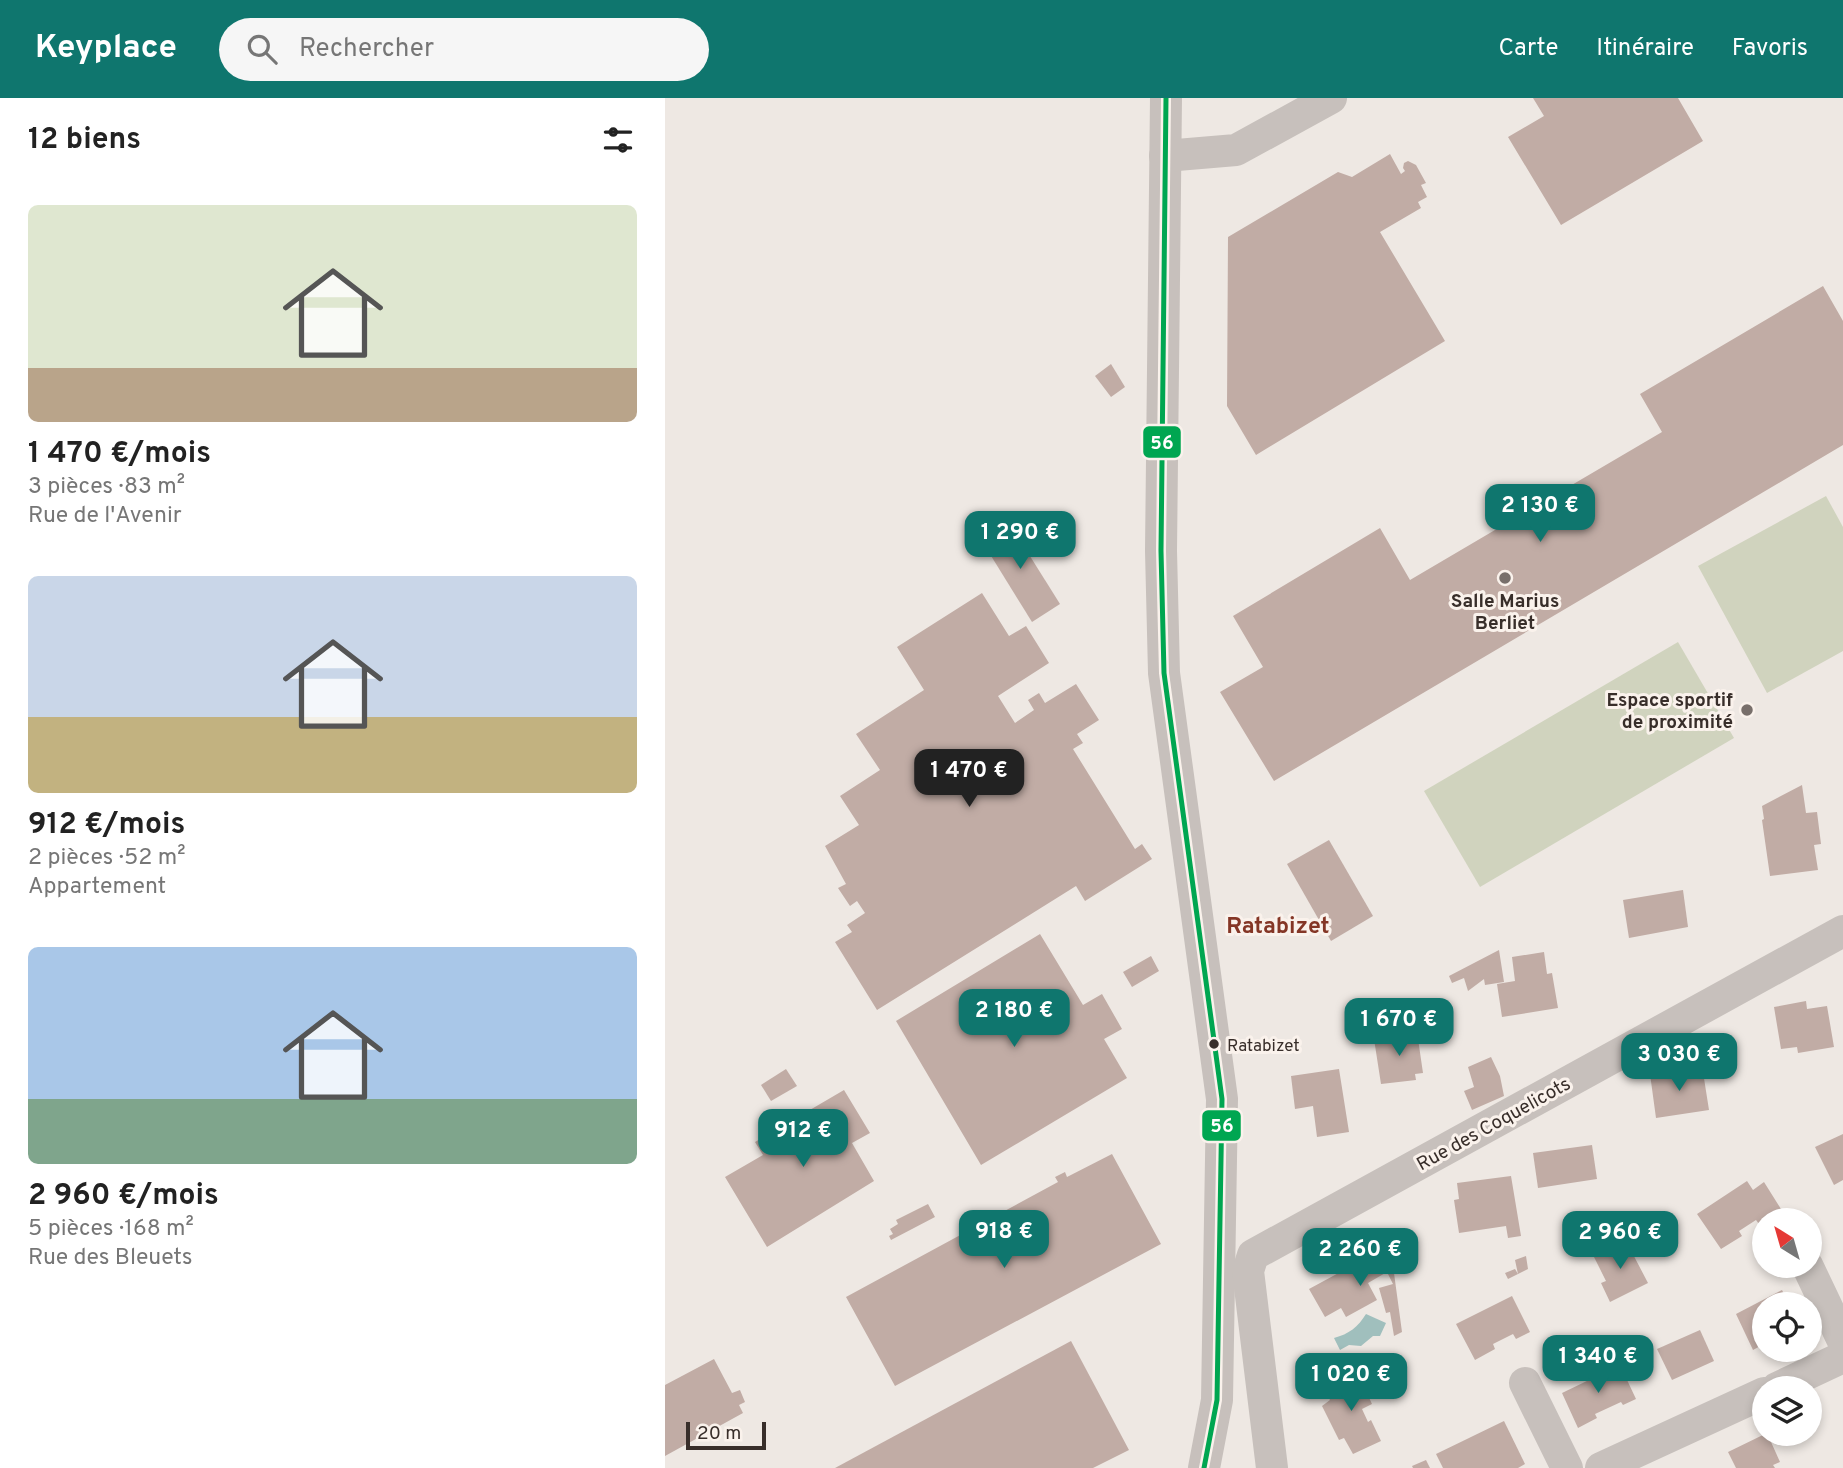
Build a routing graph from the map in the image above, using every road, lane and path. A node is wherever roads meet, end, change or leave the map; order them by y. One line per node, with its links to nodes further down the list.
1 (1166, 98): 3 (street)
2 (1331, 98): 3 (street)
3 (1165, 156): 11 (street)
4 (1843, 931): 12 (street, Rue des Coquelicots)
5 (1813, 1278): 6 (street)
6 (1843, 1341)
7 (1843, 1357): 8 (street)
8 (1803, 1376)
9 (1525, 1382): 13 (street)
10 (1752, 1399): 14 (street)
11 (1204, 1468)
12 (1272, 1468)
13 (1567, 1468)
14 (1601, 1468)

